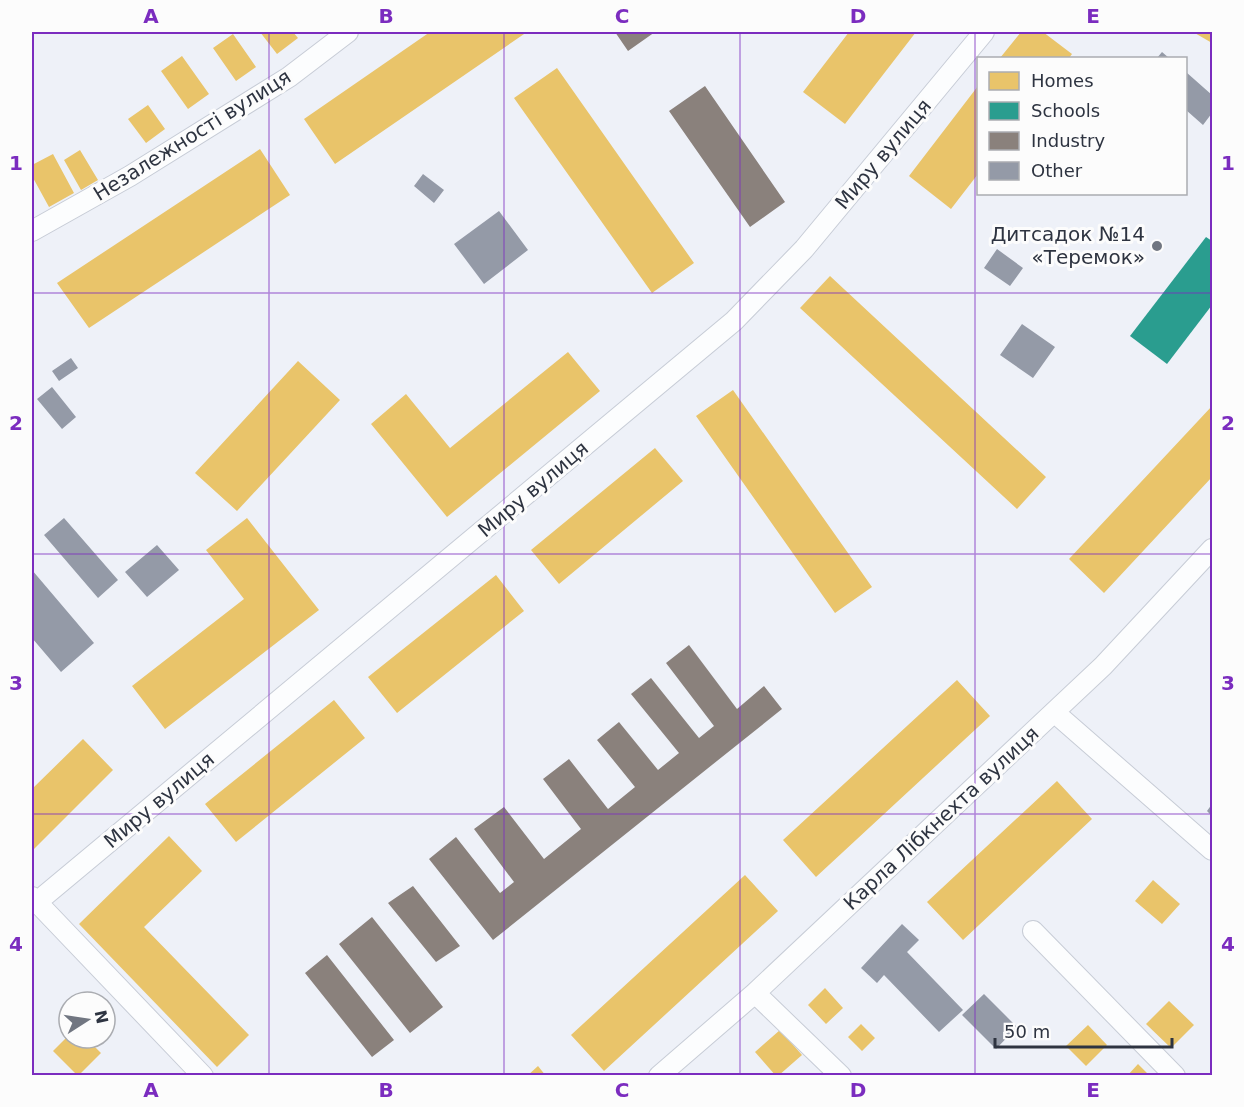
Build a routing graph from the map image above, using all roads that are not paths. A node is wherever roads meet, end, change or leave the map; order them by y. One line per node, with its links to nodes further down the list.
1 (348, 32): 3 (street, Незалежності вулиця)
2 (984, 32): 7 (street, Миру вулиця)
3 (32, 231)
4 (1212, 549): 5 (street, Карла Лібкнехта вулиця)
5 (1054, 712): 6 (street); 9 (street, Карла Лібкнехта вулиця)
6 (1212, 850)
7 (34, 900): 10 (street)
8 (1034, 931): 13 (street)
9 (755, 993): 11 (street, Карла Лібкнехта вулиця); 12 (street)
10 (203, 1076)
11 (659, 1076)
12 (841, 1076)
13 (1175, 1076)

